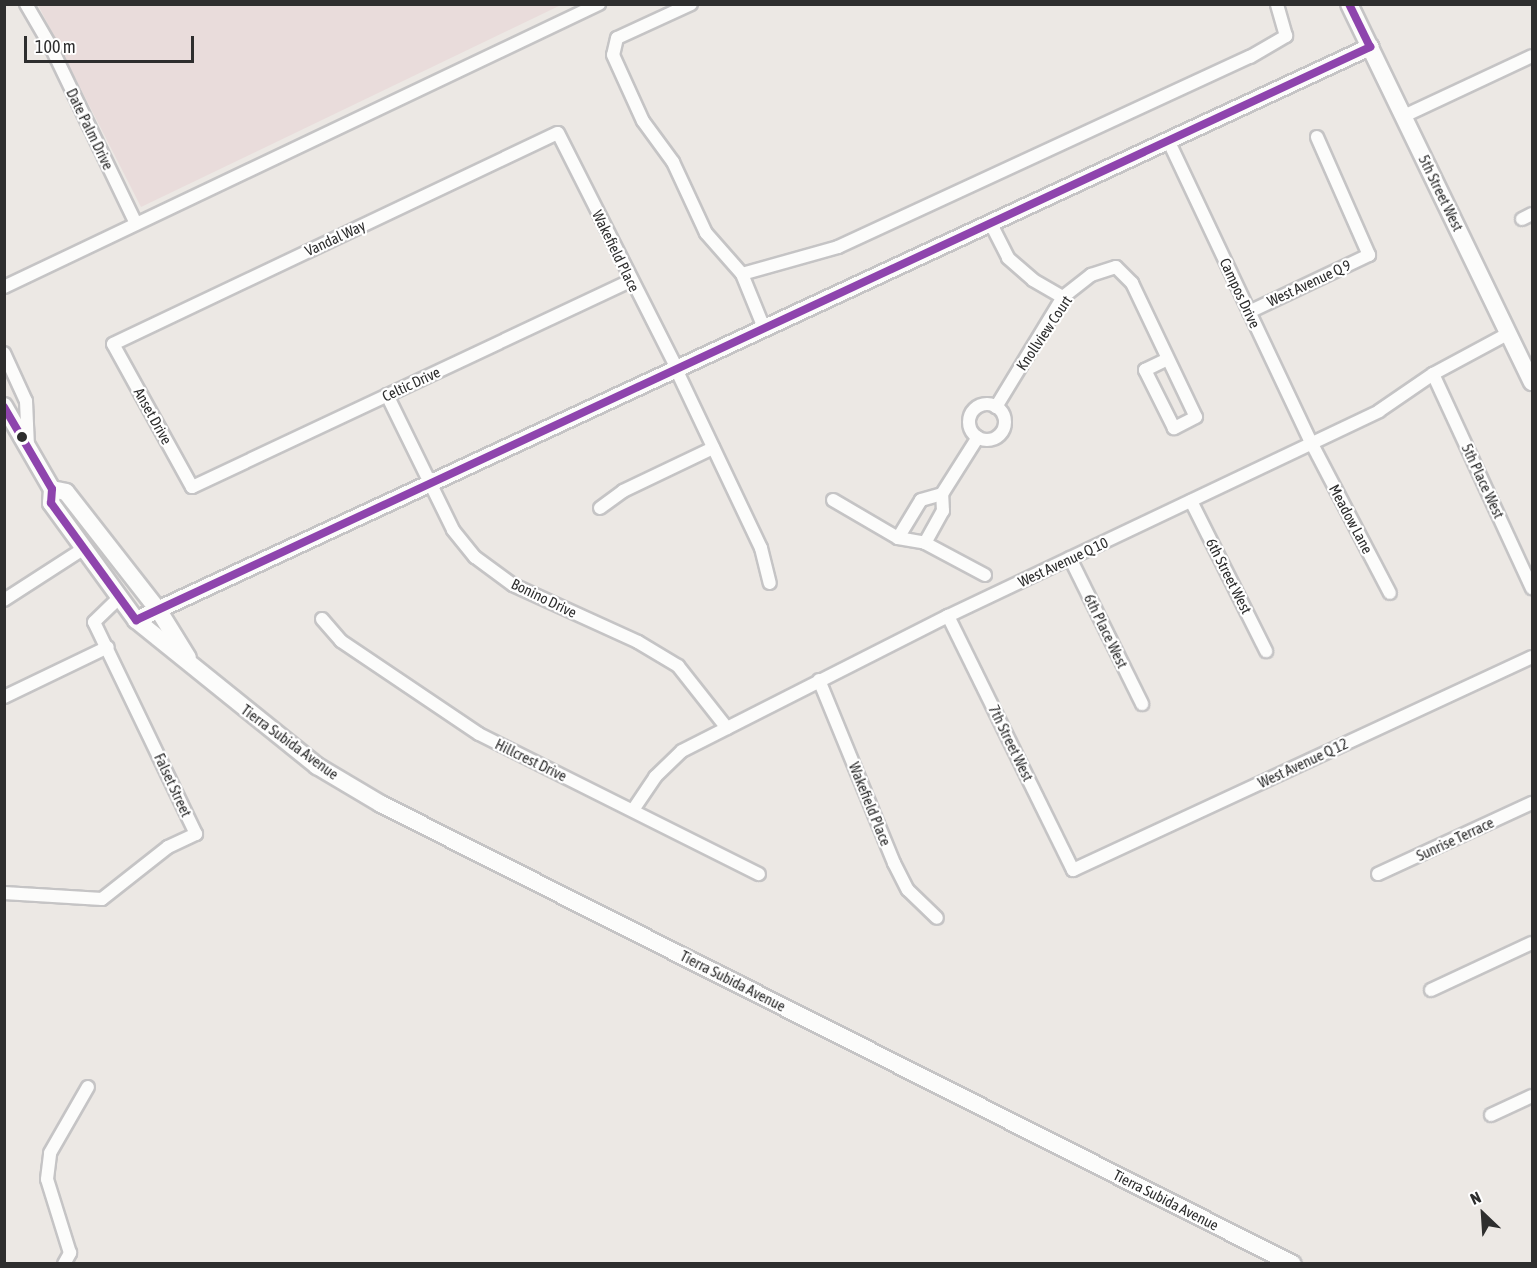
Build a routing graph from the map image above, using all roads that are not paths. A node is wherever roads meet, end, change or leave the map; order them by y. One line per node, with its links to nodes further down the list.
1 (26, 4): 12 (street, Date Palm Drive)
2 (599, 4): 12 (street)
3 (692, 4): 14 (street)
4 (1277, 4): 14 (street)
5 (1349, 4): 6 (main road, 5th Street West)
6 (1370, 47): 8 (main road, 5th Street West); 11 (main road)
7 (1533, 56): 8 (street)
8 (1404, 116): 20 (main road, 5th Street West)
9 (558, 132): 15 (street, Wakefield Place); 21 (street, Vandal Way)
10 (1317, 137): 18 (street, West Avenue Q 9)
11 (1169, 142): 13 (main road); 18 (street, Campos Drive)
12 (136, 224): 16 (street)
13 (991, 224): 17 (street); 19 (main road)
14 (742, 274): 19 (street)
15 (630, 280): 24 (street, Wakefield Place); 27 (street, Celtic Drive)
16 (4, 287)
17 (1063, 297): 23 (street, Knollview Court); 29 (street, Knollview Court)
18 (1249, 312): 31 (street, Campos Drive)
19 (764, 328): 24 (main road)
20 (1509, 333): 25 (street, West Avenue Q 10); 26 (main road, 5th Street West)
21 (112, 344): 35 (street, Anset Drive)
22 (4, 353): 33 (street)
23 (1168, 359): 23 (street)
24 (676, 369): 32 (street, Wakefield Place); 34 (main road)
25 (1432, 374): 31 (street, West Avenue Q 10); 47 (street, 5th Place West)
26 (1533, 382)
27 (387, 395): 34 (street, Bonino Drive); 35 (street, Celtic Drive)
28 (4, 406): 33 (main road, Tierra Subida Avenue)
29 (996, 407): 30 (street); 30 (street)
30 (978, 437): 37 (street)
31 (1312, 444): 39 (street, West Avenue Q 10); 48 (street, Meadow Lane)
32 (714, 448): 40 (street); 46 (street, Wakefield Place)
33 (28, 450): 36 (main road, Tierra Subida Avenue)
34 (431, 484): 51 (main road); 62 (street, Bonino Drive)
35 (192, 487)
36 (52, 489): 43 (main road, Tierra Subida Avenue); 51 (main road, Tierra Subida Avenue)
37 (942, 494): 41 (street); 42 (street)
38 (833, 500): 41 (street)
39 (1191, 501): 44 (street, West Avenue Q 10); 56 (street, 6th Street West)
40 (600, 508)
41 (898, 538): 42 (street)
42 (925, 543): 45 (street)
43 (83, 549): 49 (street); 50 (main road, Tierra Subida Avenue)
44 (1070, 558): 52 (street, West Avenue Q 10); 61 (street, 6th Place West)
45 (986, 575)
46 (771, 583)
47 (1533, 588)
48 (1390, 593)
49 (6, 596)
50 (119, 598): 54 (main road, Tierra Subida Avenue); 55 (street)
51 (159, 611): 54 (main road); 58 (main road, Tierra Subida Avenue)
52 (948, 616): 59 (street, West Avenue Q 10); 65 (street, 7th Street West)
53 (322, 619): 64 (street, Hillcrest Drive)
54 (136, 620): 58 (main road, Tierra Subida Avenue)
55 (108, 647): 60 (street); 68 (street, Falset Street)
56 (1266, 651)
57 (1533, 657): 65 (street, West Avenue Q 12)
58 (193, 666): 76 (main road, Tierra Subida Avenue)
59 (819, 680): 62 (street, West Avenue Q 10); 69 (street, Wakefield Place)
60 (4, 697)
61 (1142, 704)
62 (727, 728): 64 (street, West Avenue Q 10)
63 (1533, 803): 67 (street, Sunrise Terrace)
64 (633, 810): 66 (street, Hillcrest Drive)
65 (1073, 870)
66 (759, 873)
67 (1378, 874)
68 (4, 893)
69 (937, 918)
70 (1533, 943): 71 (street)
71 (1431, 990)
72 (88, 1087): 75 (street)
73 (1533, 1096): 74 (street)
74 (1491, 1115)
75 (64, 1263)
76 (1293, 1263)

